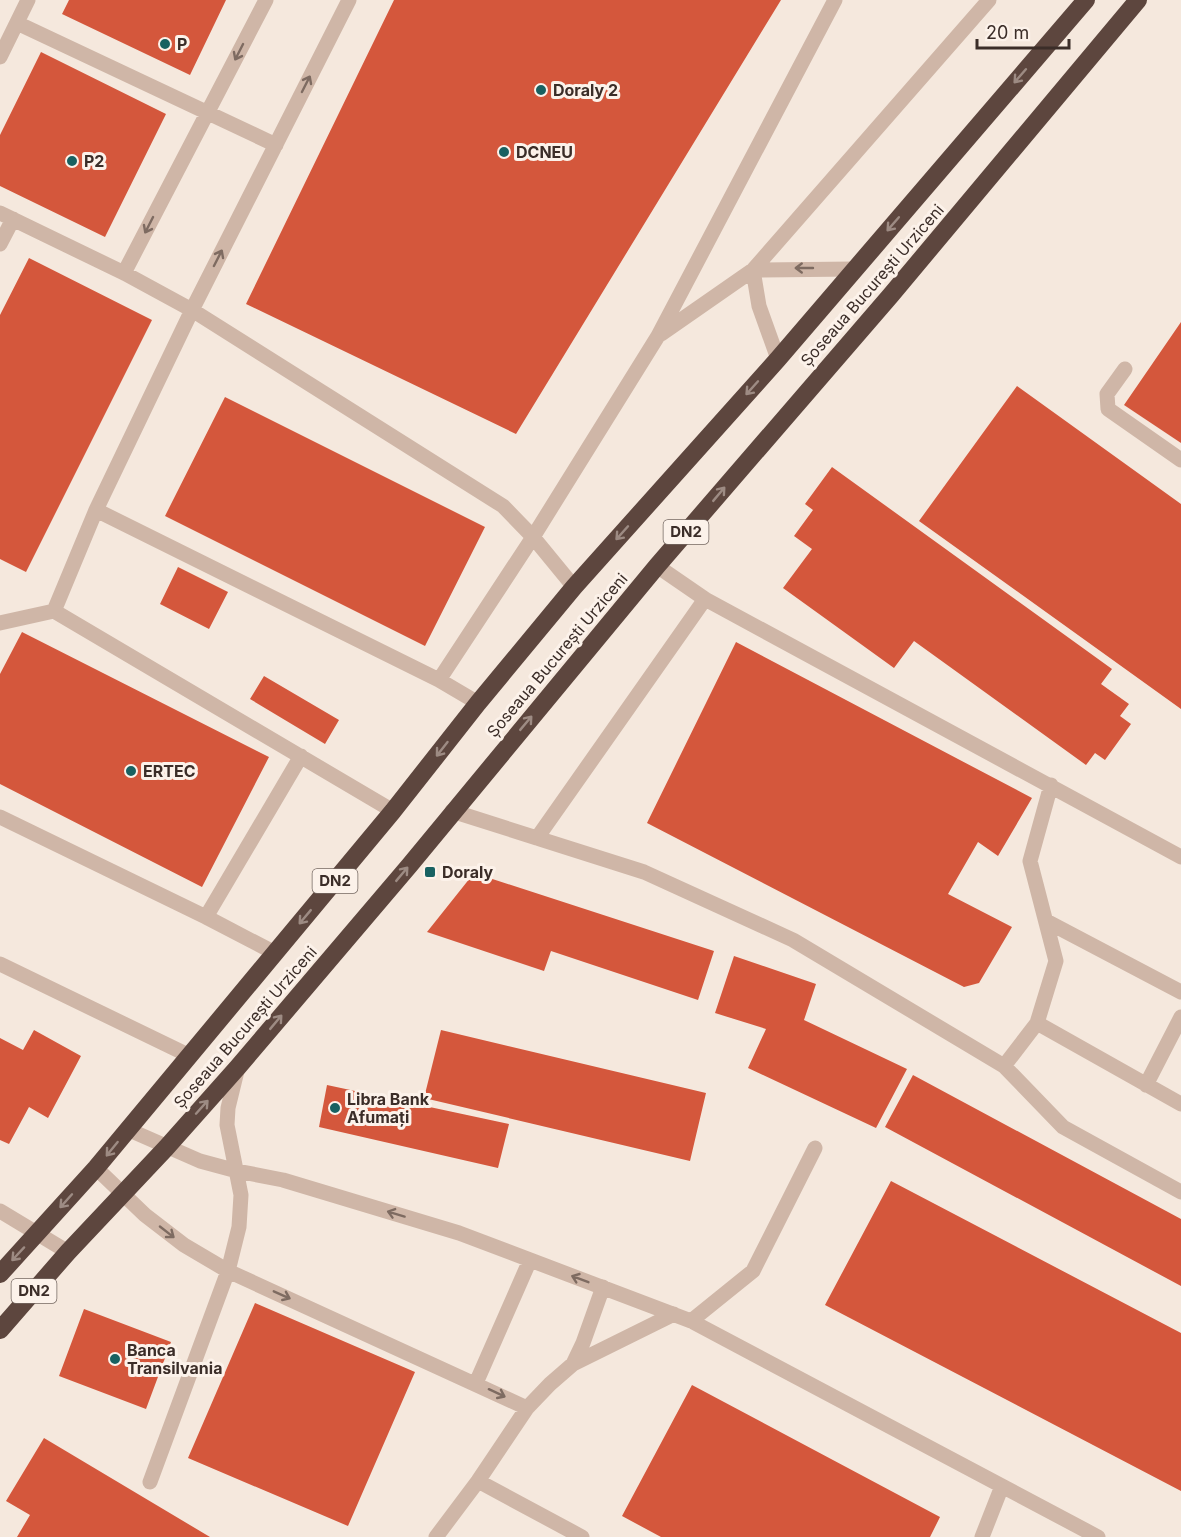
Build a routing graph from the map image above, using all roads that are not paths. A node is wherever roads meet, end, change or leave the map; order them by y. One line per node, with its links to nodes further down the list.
1 (28, 0): 8 (street)
2 (266, 0): 10 (street, one-way to 10)
3 (349, 0): 11 (street, one-way to 3)
4 (835, 0): 18 (street)
5 (988, 0): 15 (street)
6 (1086, 0): 14 (highway, Șoseaua București Urziceni / DN2, one-way to 14)
7 (1138, 0): 24 (highway, Șoseaua București Urziceni / DN2, one-way to 7)
8 (17, 23): 9 (street); 10 (street)
9 (0, 57)
10 (207, 113): 11 (street); 16 (street, one-way to 16)
11 (276, 145): 17 (street, one-way to 11)
12 (6, 216): 13 (street); 16 (street)
13 (0, 244)
14 (854, 269): 15 (street, one-way to 15); 19 (highway, Șoseaua București Urziceni / DN2)
15 (753, 270): 18 (street); 19 (street)
16 (124, 273): 17 (street)
17 (192, 310): 22 (street); 23 (street)
18 (658, 336): 23 (street)
19 (778, 358): 25 (highway, Șoseaua București Urziceni / DN2, one-way to 25)
20 (1125, 369): 21 (street)
21 (1181, 460)
22 (96, 510): 27 (street); 29 (street)
23 (533, 537): 25 (street); 29 (street)
24 (657, 566): 26 (street); 34 (highway, Șoseaua București Urziceni / DN2, one-way to 24)
25 (574, 587): 30 (highway, Șoseaua București Urziceni / DN2)
26 (705, 599): 32 (street); 36 (street)
27 (54, 611): 28 (street); 31 (street)
28 (0, 624)
29 (439, 680): 30 (street)
30 (478, 703): 33 (highway, Șoseaua București Urziceni / DN2, one-way to 33)
31 (302, 756): 33 (street); 38 (street)
32 (1051, 785): 37 (street); 39 (street)
33 (393, 811): 40 (highway, Șoseaua București Urziceni / DN2, one-way to 40)
34 (453, 811): 36 (street); 47 (highway, Șoseaua București Urziceni / DN2, one-way to 34)
35 (0, 817): 38 (street)
36 (537, 838): 46 (street)
37 (1181, 857)
38 (206, 917): 40 (street)
39 (1046, 921): 42 (street); 44 (street)
40 (275, 952): 45 (highway, Șoseaua București Urziceni / DN2)
41 (0, 964): 45 (street)
42 (1181, 992)
43 (1181, 1017): 48 (street)
44 (1037, 1023): 46 (street); 48 (street)
45 (190, 1056): 50 (highway, Șoseaua București Urziceni / DN2)
46 (1004, 1066): 55 (street)
47 (238, 1067): 51 (highway, Șoseaua București Urziceni / DN2, one-way to 47); 54 (street)
48 (1146, 1085): 49 (street)
49 (1181, 1104)
50 (127, 1130): 51 (street); 53 (highway, Șoseaua București Urziceni / DN2, one-way to 53)
51 (166, 1148): 54 (street); 56 (highway, Șoseaua București Urziceni / DN2)
52 (815, 1148): 65 (street)
53 (96, 1168): 56 (street); 58 (highway, Șoseaua București Urziceni / DN2, one-way to 58)
54 (237, 1171): 60 (street, one-way to 54); 61 (street)
55 (1181, 1192)
56 (123, 1194): 59 (highway, Șoseaua București Urziceni / DN2); 61 (street, one-way to 61)
57 (0, 1211): 58 (street)
58 (37, 1234): 59 (street); 62 (highway, Șoseaua București Urziceni / DN2, one-way to 62)
59 (68, 1252): 66 (highway, Șoseaua București Urziceni / DN2)
60 (530, 1260): 63 (street, one-way to 60); 68 (street)
61 (228, 1271): 68 (street, one-way to 68); 71 (street)
62 (0, 1274)
63 (603, 1287): 64 (street); 67 (street)
64 (674, 1314): 65 (street); 67 (street)
65 (691, 1321): 72 (street)
66 (0, 1330)
67 (573, 1364): 69 (street)
68 (476, 1383): 69 (street, one-way to 69)
69 (528, 1408): 70 (street)
70 (478, 1481): 73 (street); 74 (street)
71 (150, 1482)
72 (1002, 1486): 75 (street); 76 (street)
73 (436, 1537)
74 (582, 1537)
75 (982, 1537)
76 (1098, 1537)

